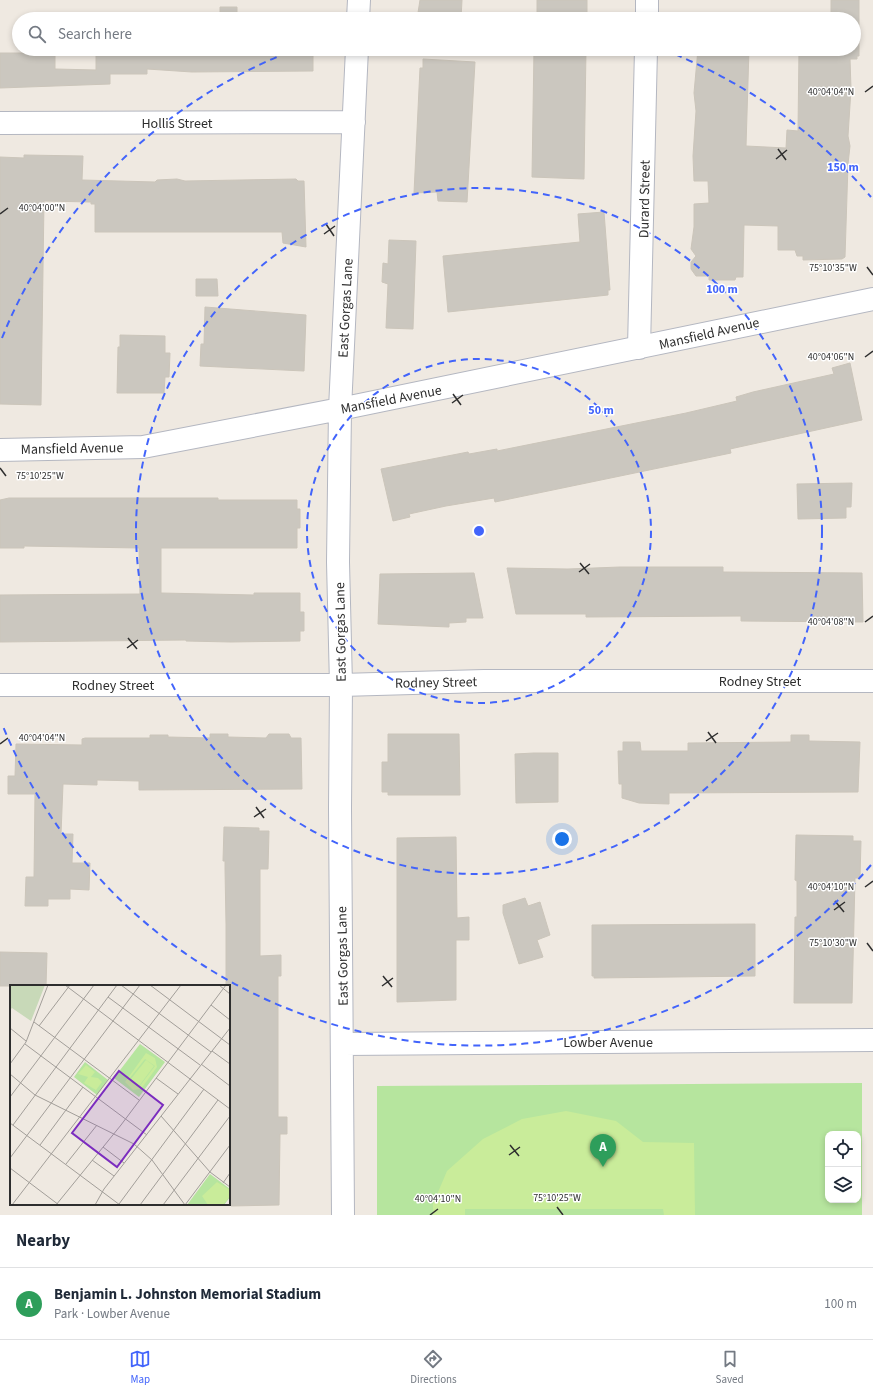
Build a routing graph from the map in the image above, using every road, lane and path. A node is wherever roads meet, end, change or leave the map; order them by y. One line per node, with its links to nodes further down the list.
1 (359, 0): 3 (street)
2 (647, 0): 4 (street)
3 (358, 12)
4 (647, 12)
5 (357, 56): 7 (street, East Gorgas Lane)
6 (646, 56): 10 (street, Durard Street)
7 (354, 122): 8 (street, Hollis Street); 11 (street, East Gorgas Lane)
8 (0, 123)
9 (873, 299): 10 (street, Mansfield Avenue)
10 (639, 348): 11 (street, Mansfield Avenue)
11 (340, 409): 12 (street, Mansfield Avenue); 15 (street, East Gorgas Lane)
12 (0, 450)
13 (873, 681): 15 (street, Rodney Street)
14 (0, 685): 15 (street, Rodney Street)
15 (341, 685): 17 (street, East Gorgas Lane)
16 (873, 1040): 17 (street, Lowber Avenue)
17 (343, 1044): 18 (street, East Gorgas Lane)
18 (343, 1215)

